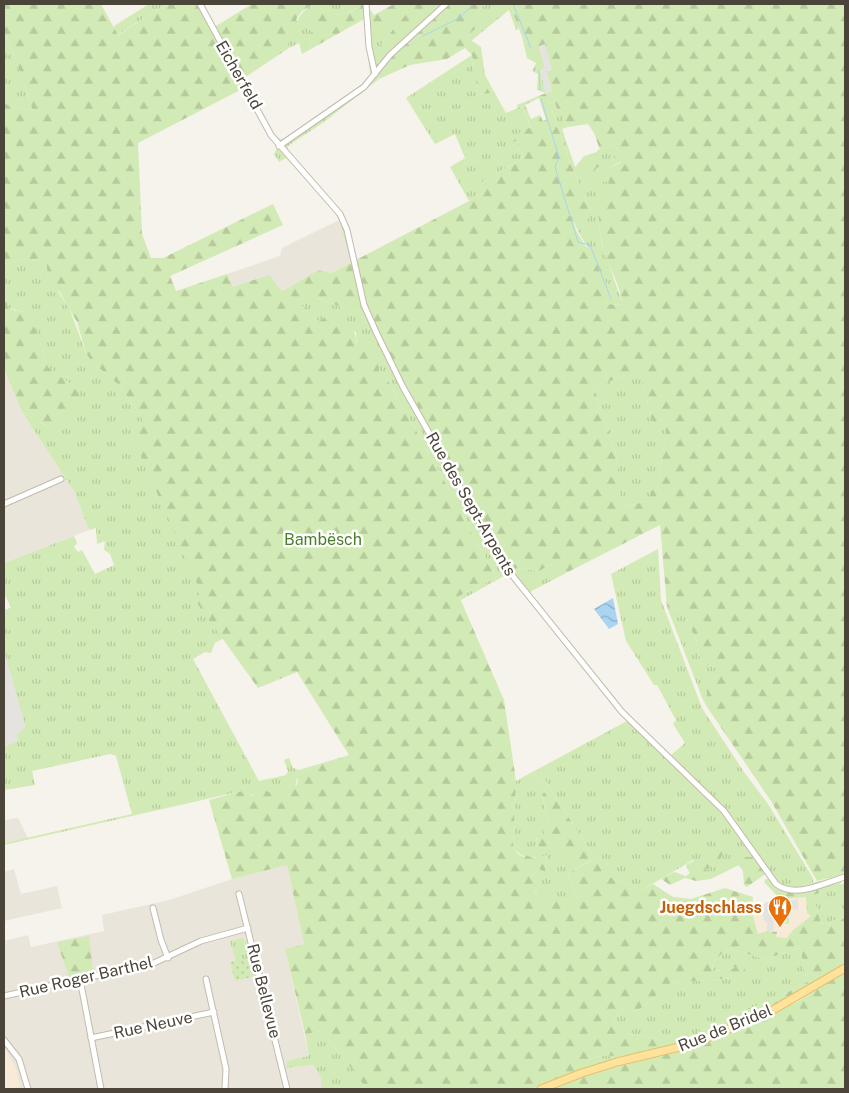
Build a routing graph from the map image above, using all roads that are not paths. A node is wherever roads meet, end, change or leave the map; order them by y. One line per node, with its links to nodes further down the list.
1 (200, 4): 5 (street, Eicherfeld)
2 (366, 4): 4 (street)
3 (446, 4): 4 (street)
4 (375, 74): 5 (street)
5 (279, 146): 8 (street, Rue des Sept-Arpents)
6 (61, 479): 7 (street)
7 (4, 504)
8 (845, 877)
9 (239, 894): 11 (street, Rue Bellevue)
10 (153, 908): 12 (street, Rue Roger Barthel)
11 (248, 928): 12 (street, Rue Roger Barthel); 23 (street, Rue Bellevue)
12 (168, 958): 14 (street, Rue Roger Barthel)
13 (845, 968): 24 (main road, Rue de Bridel)
14 (80, 979): 16 (street, Rue Roger Barthel); 18 (street)
15 (206, 979): 17 (street)
16 (4, 996)
17 (214, 1012): 18 (street, Rue Neuve); 22 (street)
18 (91, 1038): 21 (street)
19 (4, 1040): 20 (street)
20 (28, 1089)
21 (101, 1089)
22 (225, 1089)
23 (287, 1089)
24 (541, 1089)

